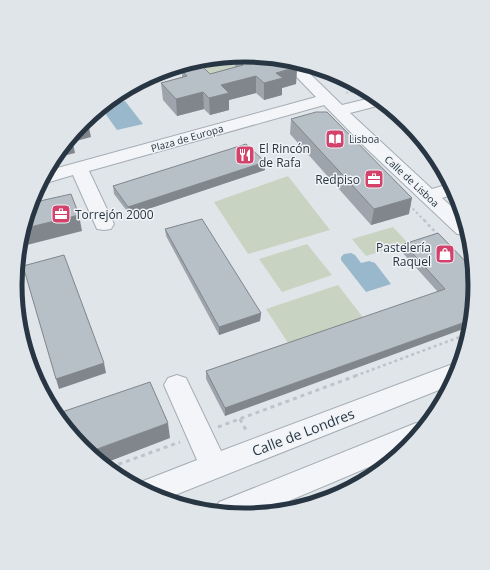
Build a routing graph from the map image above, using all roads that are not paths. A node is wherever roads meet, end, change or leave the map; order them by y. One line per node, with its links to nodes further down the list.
1 (296, 68): 3 (street, Calle de Lisboa)
2 (371, 101): 3 (street, Plaza de Europa)
3 (334, 105): 4 (street, Plaza de Europa); 7 (street, Calle de Lisboa)
4 (80, 168): 5 (street, Plaza de Europa); 8 (street)
5 (50, 176)
6 (447, 190): 7 (street)
7 (428, 196): 9 (street, Calle de Lisboa)
8 (104, 224)
9 (459, 225)
10 (449, 376): 13 (street, Calle de Londres)
11 (177, 385): 13 (street)
12 (407, 439): 15 (street)
13 (214, 466): 14 (street, Calle de Londres)
14 (155, 489)
15 (239, 508)

